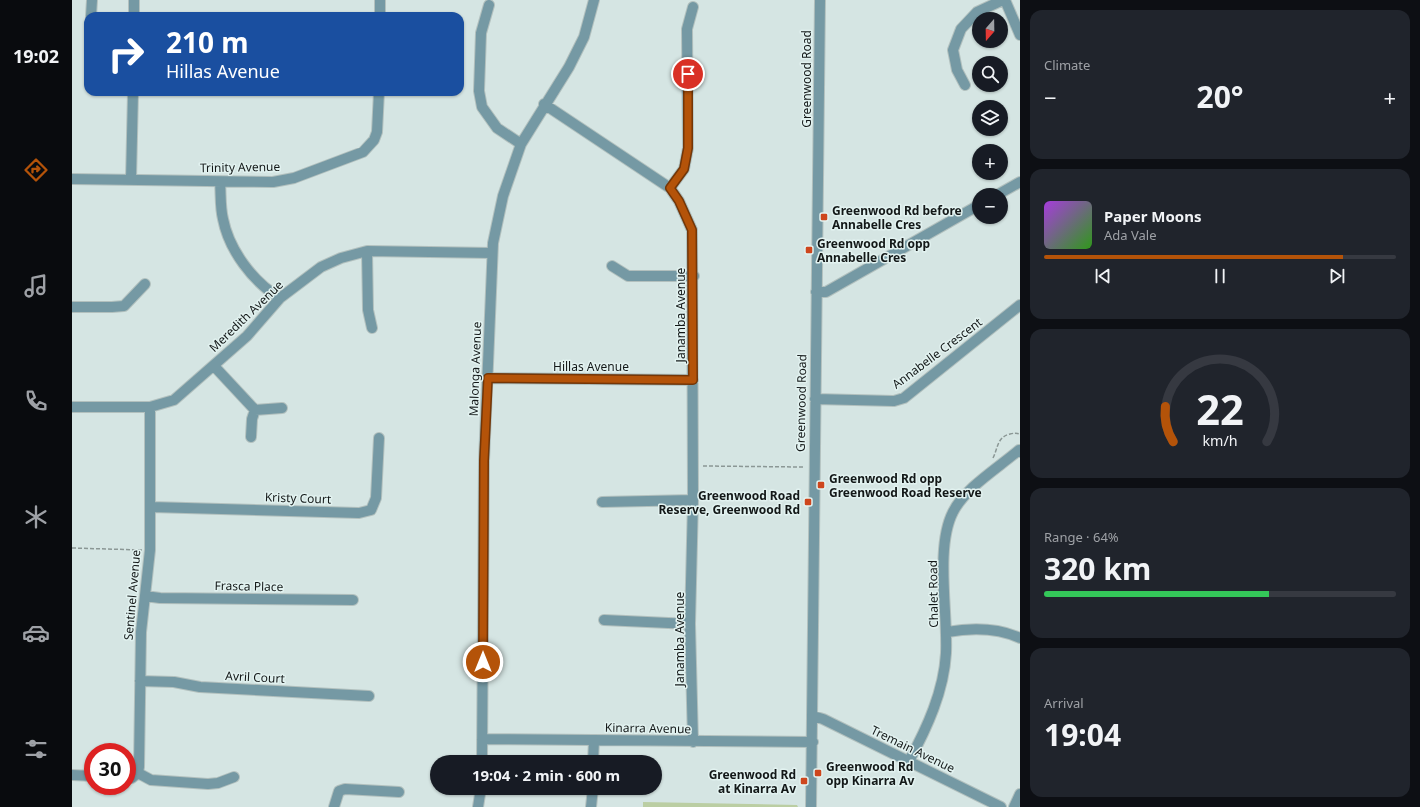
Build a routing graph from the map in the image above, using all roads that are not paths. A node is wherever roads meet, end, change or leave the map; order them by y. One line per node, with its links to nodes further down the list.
1 (92, 0): 9 (street)
2 (134, 0): 10 (street)
3 (380, 0): 11 (street)
4 (594, 0): 16 (street, Malonga Avenue)
5 (820, 0): 30 (street, Greenwood Road)
6 (1004, 0): 12 (street); 13 (street)
7 (489, 5): 17 (street)
8 (694, 7): 22 (street)
9 (91, 12)
10 (134, 12)
11 (380, 12)
12 (1020, 35)
13 (966, 85)
14 (133, 96): 19 (street)
15 (379, 96): 20 (street, Trinity Avenue)
16 (544, 104): 17 (street, Malonga Avenue); 22 (street, Janamba Avenue)
17 (521, 144): 26 (street, Malonga Avenue)
18 (72, 179): 19 (street, Trinity Avenue)
19 (131, 180): 20 (street, Trinity Avenue)
20 (220, 182): 31 (street)
21 (1020, 182): 23 (street)
22 (670, 188): 28 (street, Janamba Avenue)
23 (1008, 189)
24 (972, 209): 30 (street)
25 (367, 251): 26 (street, Meredith Avenue); 31 (street, Meredith Avenue); 34 (street)
26 (492, 253): 36 (street, Malonga Avenue)
27 (612, 266): 28 (street)
28 (694, 276): 37 (street, Janamba Avenue)
29 (145, 284): 33 (street)
30 (816, 292): 38 (street, Greenwood Road)
31 (280, 298): 35 (street, Meredith Avenue)
32 (1020, 305): 38 (street, Annabelle Crescent)
33 (72, 307)
34 (372, 328)
35 (214, 366): 40 (street, Meredith Avenue); 42 (street)
36 (488, 378): 37 (street, Hillas Avenue); 58 (street, Malonga Avenue)
37 (693, 380): 46 (street, Janamba Avenue)
38 (815, 400): 57 (street, Greenwood Road)
39 (72, 407): 40 (street, Meredith Avenue)
40 (150, 407): 48 (street, Sentinel Avenue)
41 (282, 408): 42 (street)
42 (255, 410): 43 (street)
43 (251, 437)
44 (379, 438): 48 (street, Kristy Court)
45 (1020, 452): 53 (street, Chalet Road)
46 (693, 500): 47 (street); 52 (street, Janamba Avenue)
47 (602, 502)
48 (150, 507): 49 (street, Sentinel Avenue)
49 (145, 596): 50 (street, Frasca Place); 55 (street, Sentinel Avenue)
50 (353, 600)
51 (604, 620): 52 (street)
52 (690, 624): 60 (street, Janamba Avenue)
53 (947, 632): 54 (street); 64 (street, Chalet Road)
54 (1020, 638)
55 (140, 680): 56 (street, Avril Court); 65 (street, Sentinel Avenue)
56 (369, 696)
57 (813, 716): 61 (street, Greenwood Road); 64 (street, Tremain Avenue)
58 (482, 739): 59 (street, Kinarra Avenue); 62 (street, Malonga Avenue)
59 (594, 740): 60 (street, Kinarra Avenue); 63 (street)
60 (693, 742): 61 (street, Kinarra Avenue)
61 (813, 742): 76 (street, Greenwood Road)
62 (482, 755)
63 (593, 755)
64 (909, 761): 77 (street, Tremain Avenue)
65 (138, 773): 68 (street)
66 (72, 775): 67 (street)
67 (84, 776)
68 (234, 777)
69 (399, 792): 73 (street)
70 (1020, 794): 78 (street)
71 (480, 795): 74 (street)
72 (592, 795): 75 (street)
73 (334, 807)
74 (478, 807)
75 (591, 807)
76 (811, 807)
77 (1001, 807)
78 (1014, 807)

